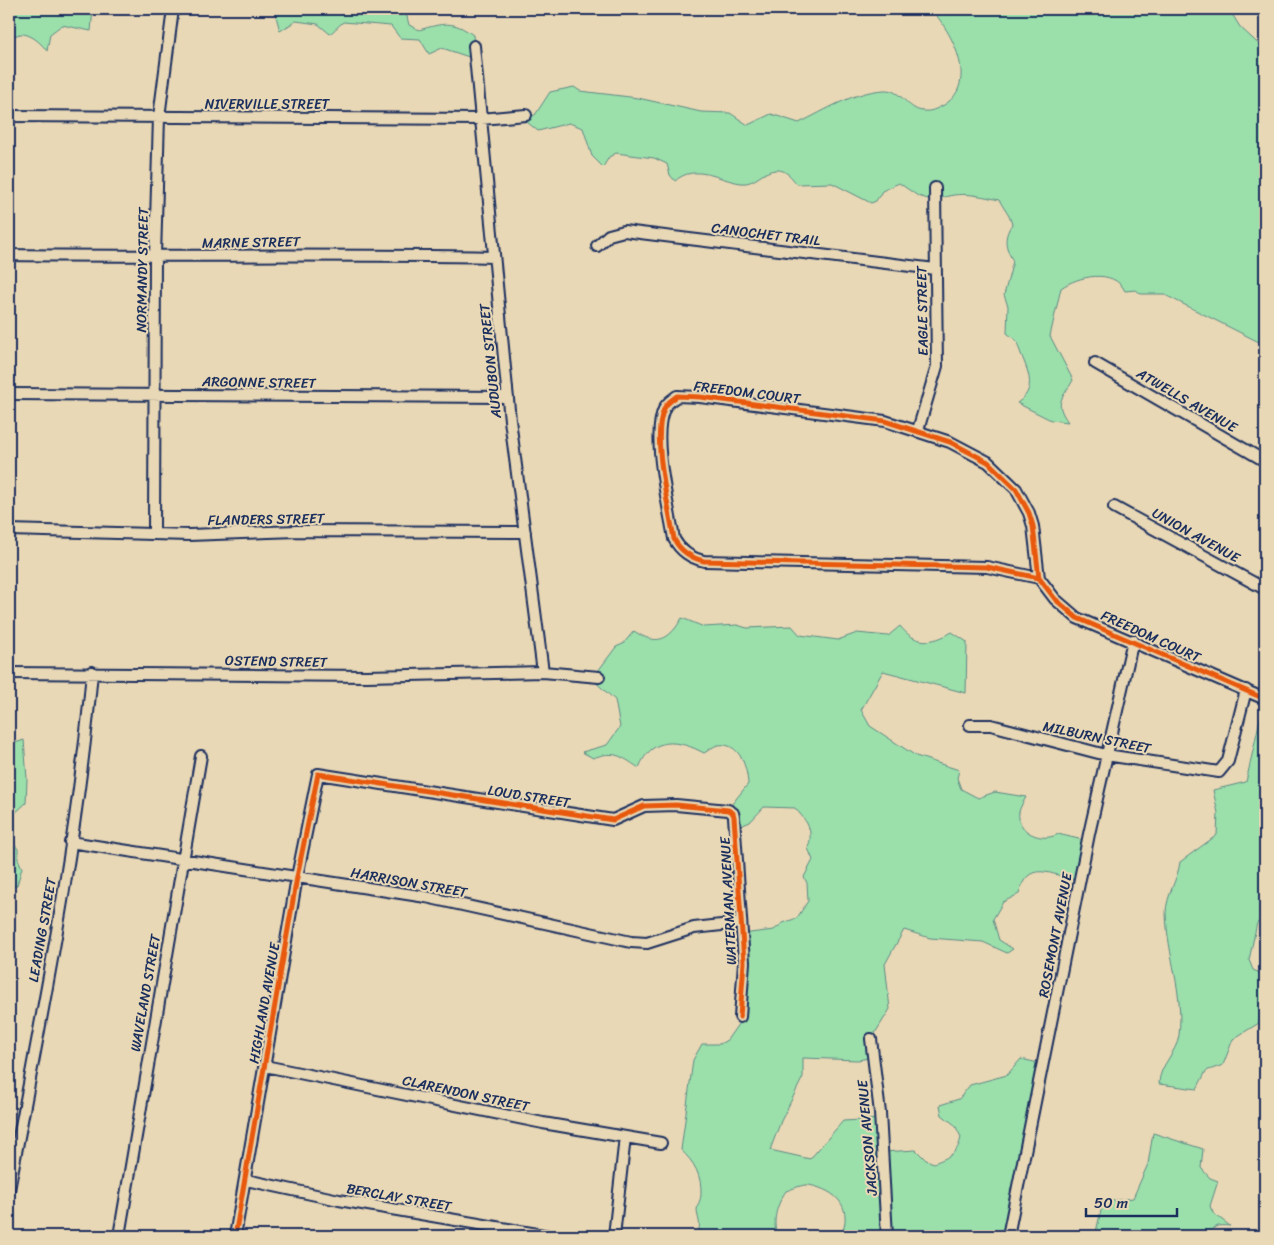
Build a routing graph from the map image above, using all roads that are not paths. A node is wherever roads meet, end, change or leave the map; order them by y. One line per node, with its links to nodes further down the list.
1 (173, 9): 5 (street, NORMANDY STREET)
2 (474, 46): 6 (street, AUDUBON STREET)
3 (526, 115): 6 (street, NIVERVILLE STREET)
4 (9, 116): 5 (street, NIVERVILLE STREET)
5 (159, 117): 6 (street, NIVERVILLE STREET); 10 (street, NORMANDY STREET)
6 (481, 119): 11 (street, AUDUBON STREET)
7 (935, 188): 12 (street, EAGLE STREET)
8 (597, 246): 12 (street, CANOCHET TRAIL)
9 (9, 255): 10 (street, MARNE STREET)
10 (155, 256): 11 (street, MARNE STREET); 15 (street, NORMANDY STREET)
11 (494, 257): 16 (street, AUDUBON STREET)
12 (935, 269): 17 (street, EAGLE STREET)
13 (1095, 363): 18 (street, ATWELLS AVENUE)
14 (9, 394): 15 (street, ARGONNE STREET)
15 (154, 395): 16 (street, ARGONNE STREET); 22 (street, NORMANDY STREET)
16 (508, 397): 21 (street, AUDUBON STREET)
17 (918, 430): 23 (street, FREEDOM COURT); 23 (street, FREEDOM COURT)
18 (1265, 461)
19 (1114, 507): 24 (street, UNION AVENUE)
20 (9, 530): 22 (street, FLANDERS STREET)
21 (525, 532): 22 (street, FLANDERS STREET); 27 (street, AUDUBON STREET)
22 (154, 533)
23 (1039, 578): 25 (street, FREEDOM COURT)
24 (1265, 589)
25 (1133, 640): 30 (street, FREEDOM COURT); 34 (street, ROSEMONT AVENUE)
26 (92, 672): 27 (street, OSTEND STREET); 28 (street, OSTEND STREET); 37 (street, LEADING STREET)
27 (543, 672): 29 (street, OSTEND STREET)
28 (9, 673)
29 (599, 676)
30 (1246, 690): 31 (street, FREEDOM COURT); 34 (street, MILBURN STREET)
31 (1265, 699)
32 (970, 725): 34 (street, MILBURN STREET)
33 (201, 756): 38 (street, WAVELAND STREET)
34 (1106, 756): 53 (street, ROSEMONT AVENUE)
35 (318, 774): 36 (street, LOUD STREET); 39 (street, HIGHLAND AVENUE)
36 (733, 814): 40 (street, WATERMAN AVENUE)
37 (70, 842): 38 (street, HARRISON STREET); 47 (street, LEADING STREET)
38 (184, 859): 39 (street, HARRISON STREET); 48 (street, WAVELAND STREET)
39 (297, 877): 40 (street, HARRISON STREET); 43 (street, HIGHLAND AVENUE)
40 (740, 922): 41 (street, WATERMAN AVENUE)
41 (740, 1017)
42 (871, 1039): 52 (street, JACKSON AVENUE)
43 (265, 1066): 44 (street, CLARENDON STREET); 46 (street, HIGHLAND AVENUE)
44 (625, 1137): 45 (street, CLARENDON STREET); 51 (street)
45 (661, 1143)
46 (246, 1180): 49 (street, HIGHLAND AVENUE); 50 (street, BERCLAY STREET)
47 (9, 1190)
48 (119, 1236)
49 (235, 1236)
50 (548, 1236)
51 (614, 1236)
52 (887, 1236)
53 (1008, 1236)

